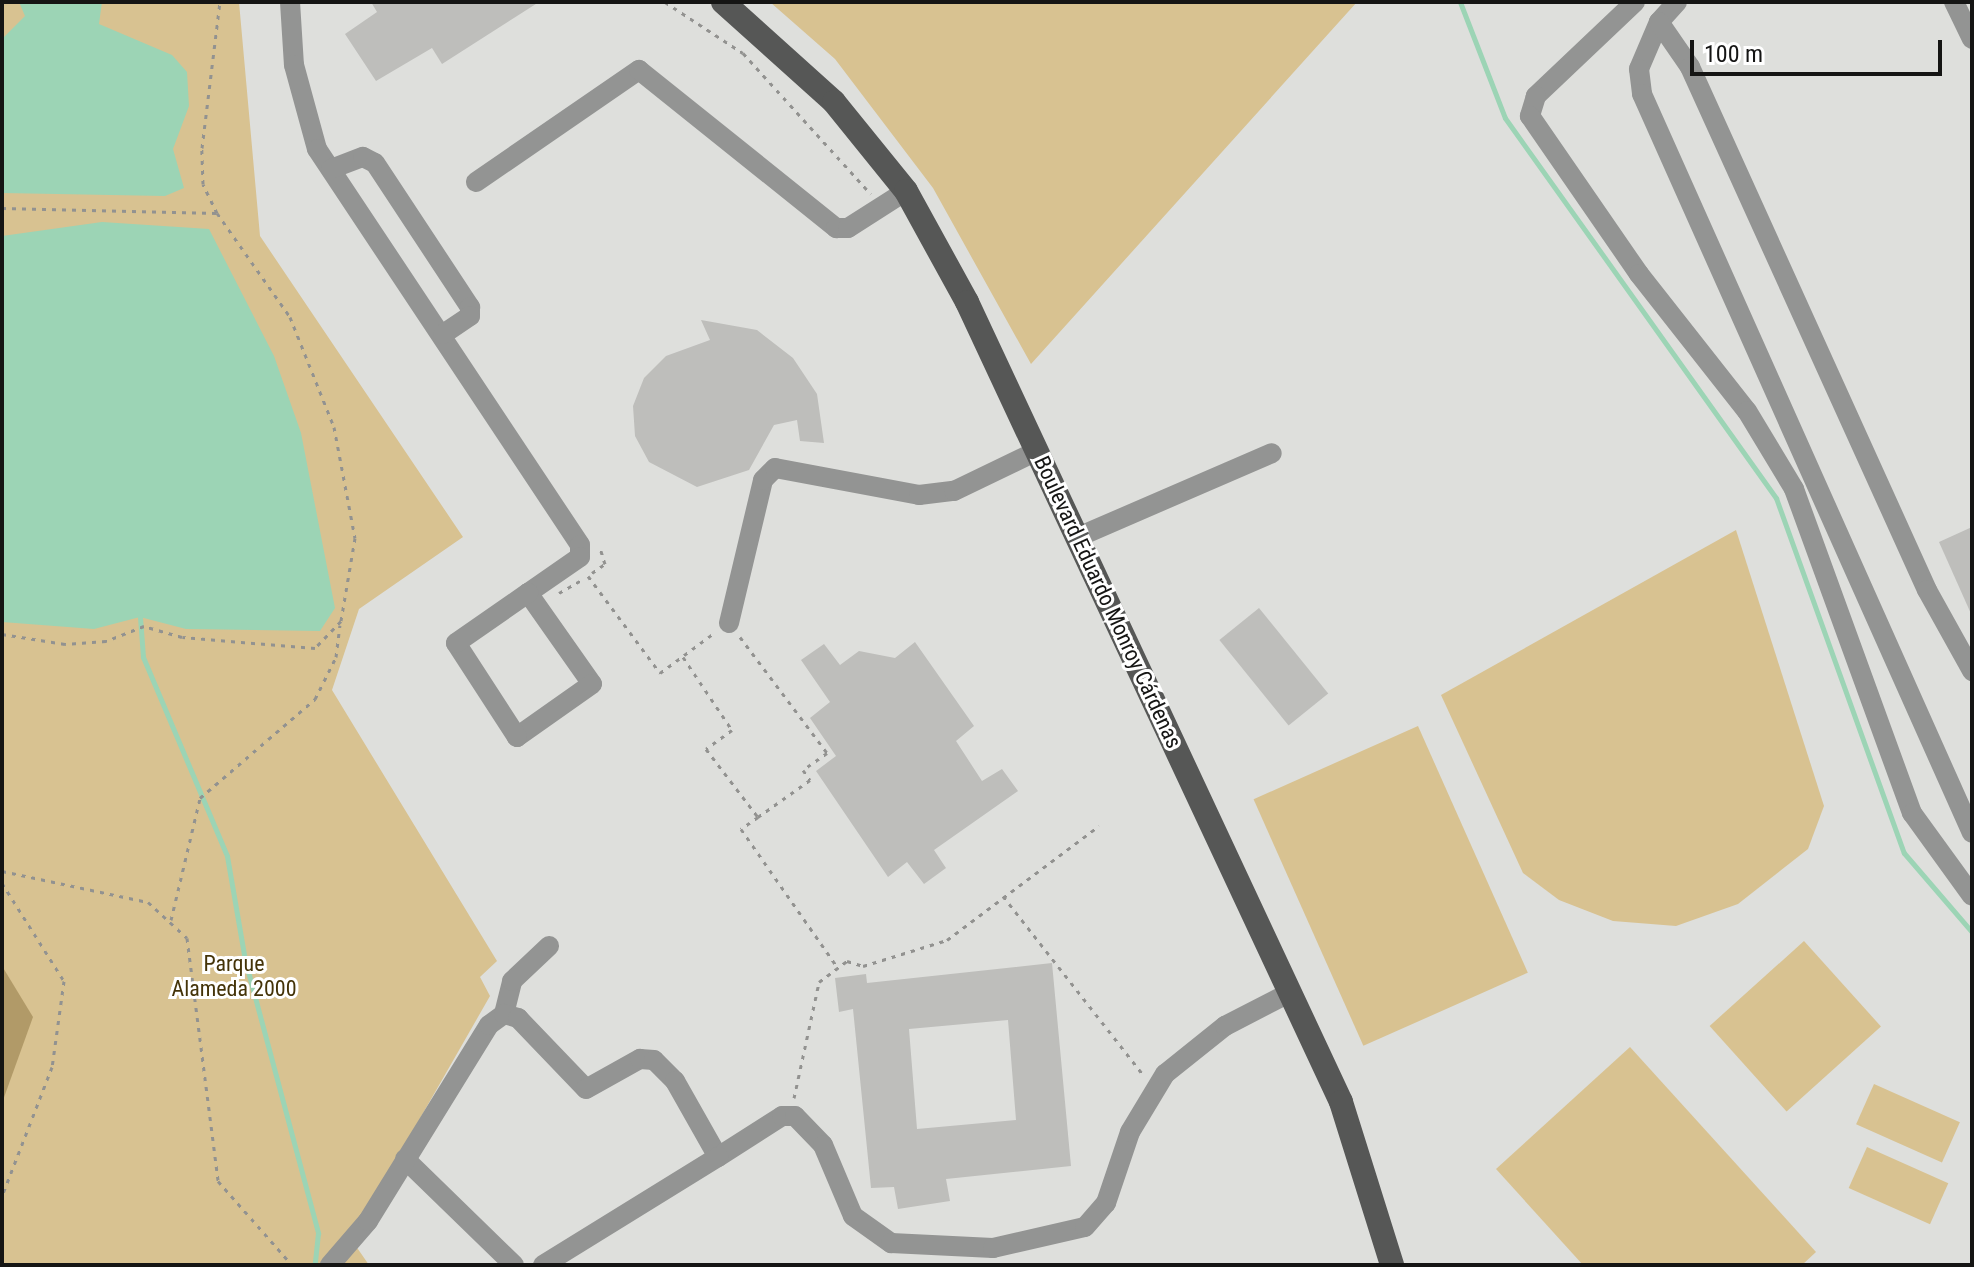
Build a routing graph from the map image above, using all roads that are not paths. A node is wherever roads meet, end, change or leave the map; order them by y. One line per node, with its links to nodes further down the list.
1 (290, 2): 8 (lane)
2 (723, 2): 10 (main road, Boulevard Eduardo Monroy Cárdenas)
3 (1635, 2): 19 (lane)
4 (1677, 2): 6 (lane)
5 (1954, 2): 7 (lane)
6 (1659, 22): 17 (lane); 18 (lane)
7 (1972, 39)
8 (331, 169): 11 (lane); 11 (lane)
9 (476, 182): 10 (lane)
10 (905, 190): 12 (main road, Boulevard Eduardo Monroy Cárdenas)
11 (443, 334): 15 (lane)
12 (1037, 451): 14 (main road, Boulevard Eduardo Monroy Cárdenas); 16 (lane)
13 (1272, 453): 14 (lane)
14 (1078, 537): 21 (main road, Boulevard Eduardo Monroy Cárdenas)
15 (528, 593): 15 (lane)
16 (729, 623)
17 (1972, 671)
18 (1972, 833)
19 (1972, 896)
20 (549, 946): 22 (lane)
21 (1291, 992): 23 (lane); 28 (main road, Boulevard Eduardo Monroy Cárdenas)
22 (504, 1014): 23 (lane); 24 (lane)
23 (718, 1157): 27 (lane)
24 (405, 1159): 25 (lane); 26 (lane)
25 (332, 1264)
26 (514, 1265)
27 (543, 1265)
28 (1392, 1265)

